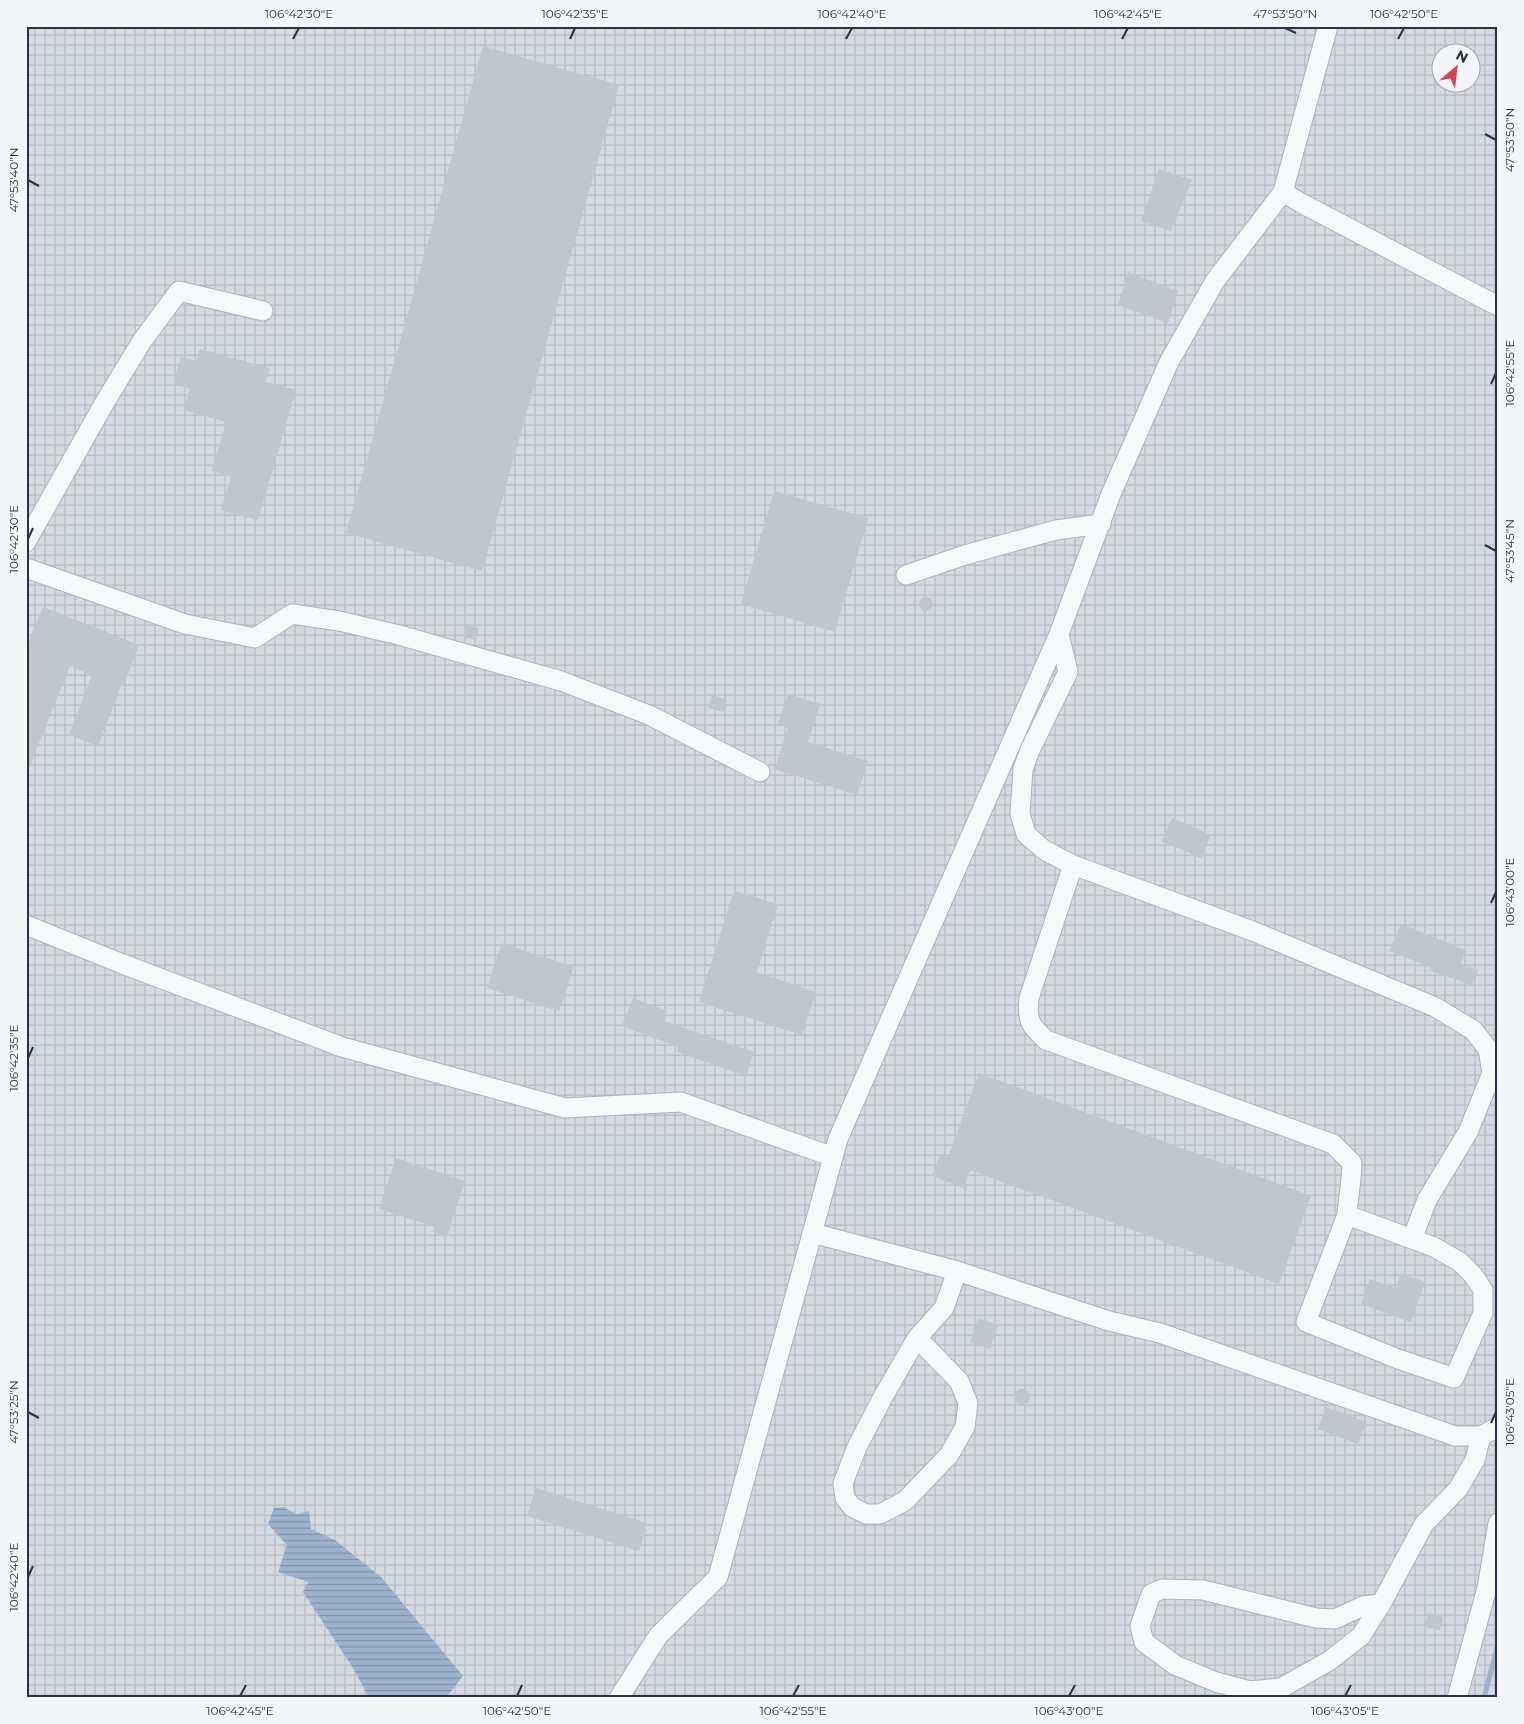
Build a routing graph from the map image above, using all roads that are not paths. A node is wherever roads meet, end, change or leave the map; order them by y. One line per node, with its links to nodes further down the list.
1 (1328, 26): 2 (street)
2 (1283, 192): 3 (street); 5 (street)
3 (1498, 306)
4 (263, 311): 6 (street)
5 (1101, 524): 8 (street); 9 (street)
6 (26, 542)
7 (26, 568): 10 (street)
8 (906, 575)
9 (1059, 634): 11 (street); 13 (street)
10 (760, 772)
11 (1073, 865): 14 (street); 16 (street)
12 (26, 925): 13 (street)
13 (833, 1156): 15 (street)
14 (1347, 1215): 16 (street); 16 (street)
15 (812, 1233): 17 (street); 23 (street)
16 (1412, 1239)
17 (957, 1271): 18 (street); 19 (street)
18 (917, 1338): 18 (street)
19 (1493, 1432): 22 (street)
20 (1498, 1523): 21 (street)
21 (1492, 1584): 24 (street)
22 (1381, 1604): 22 (street)
23 (619, 1698)
24 (1457, 1698)

